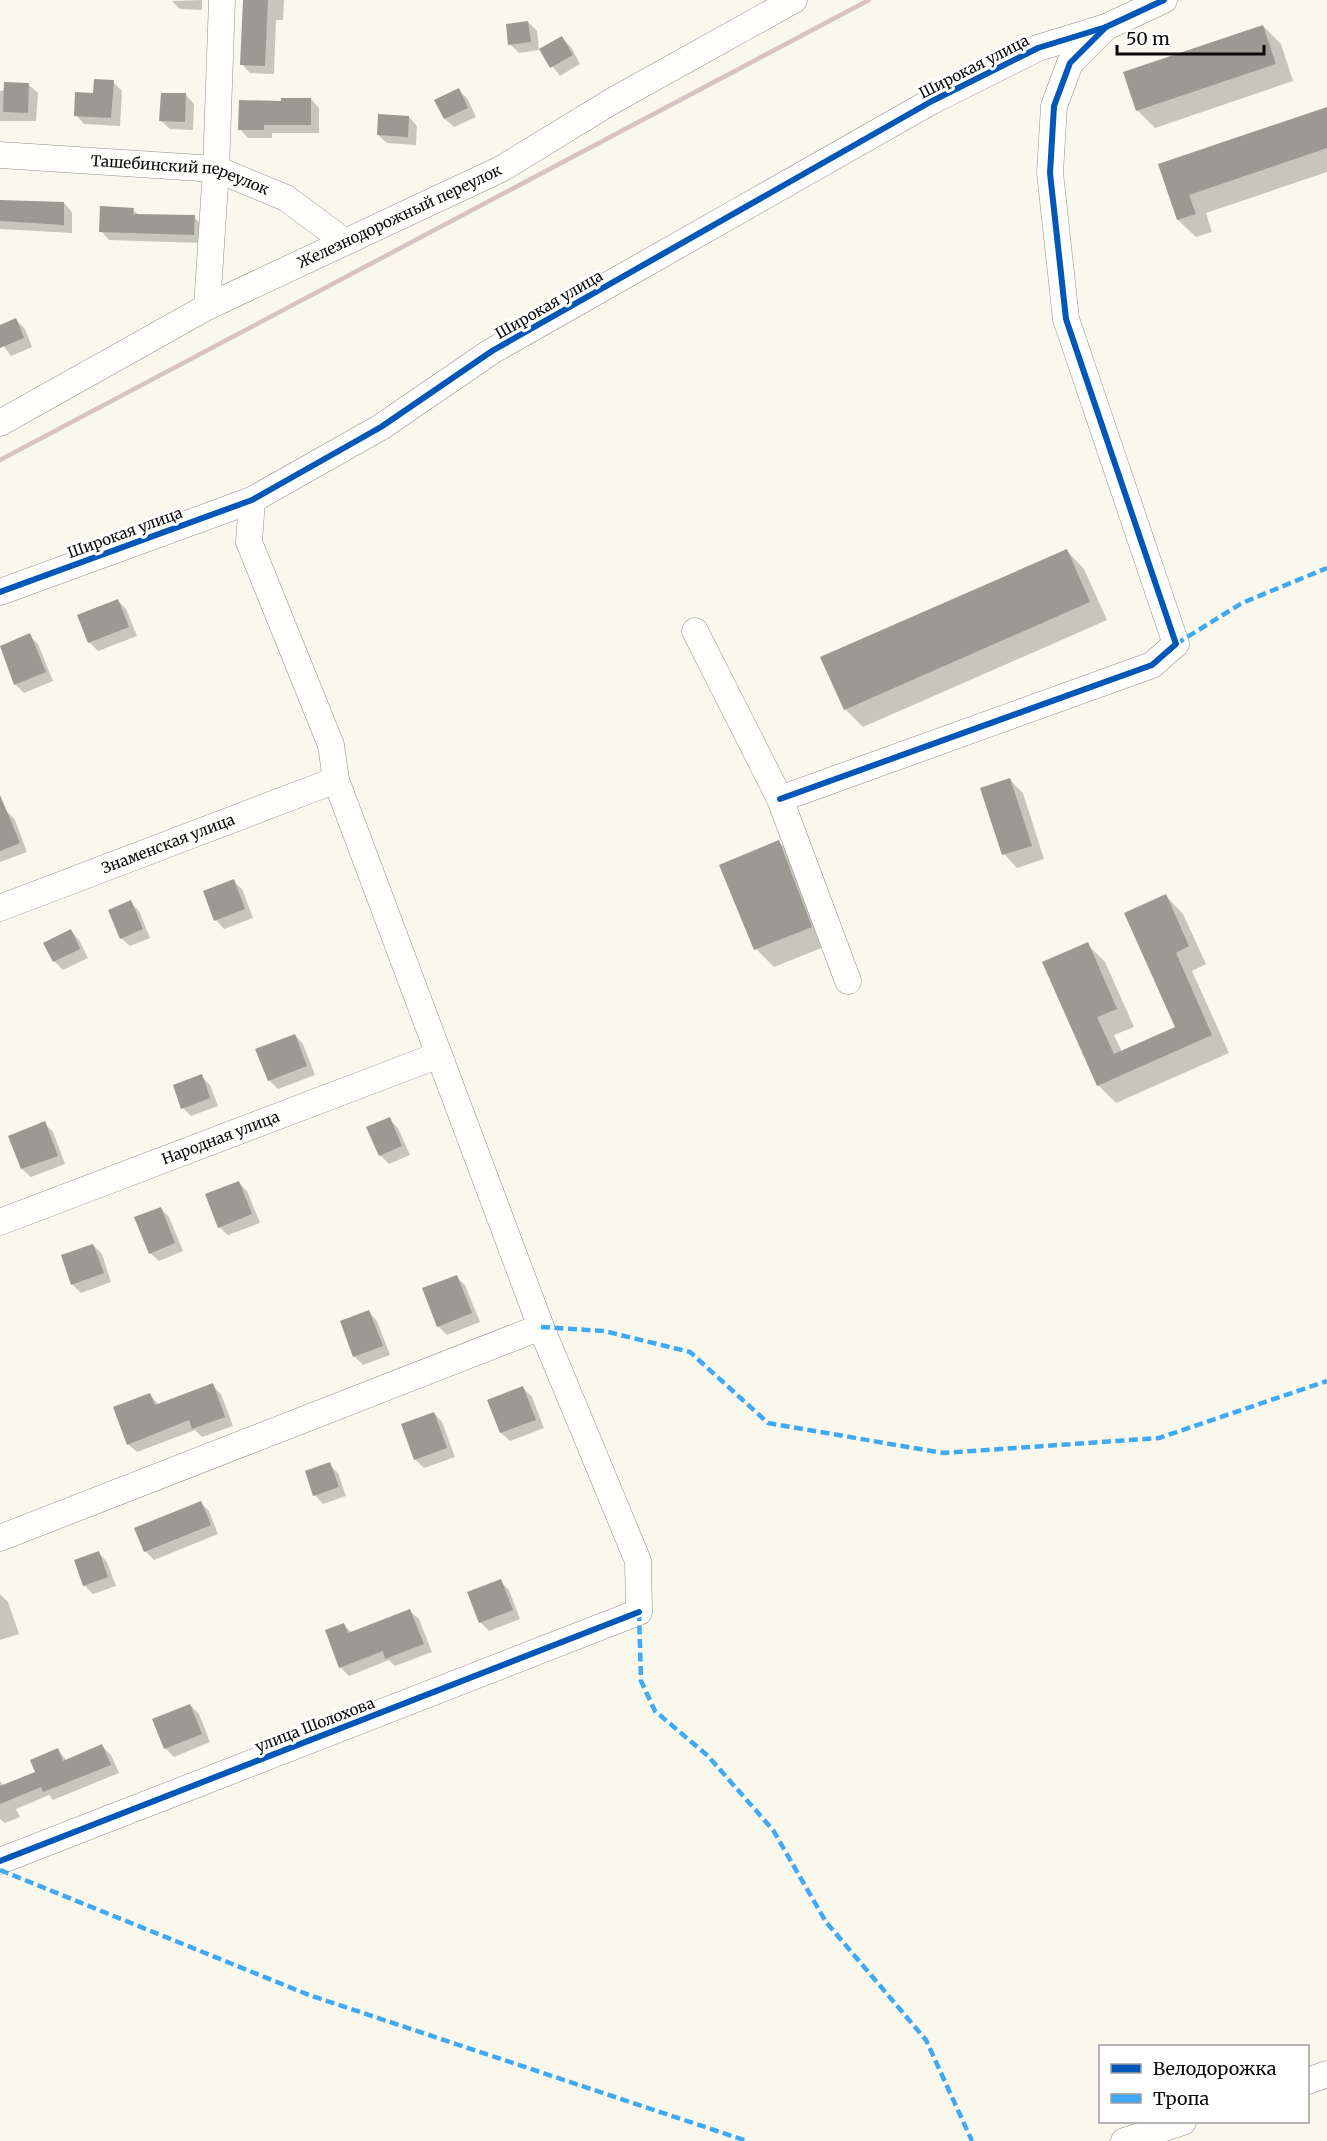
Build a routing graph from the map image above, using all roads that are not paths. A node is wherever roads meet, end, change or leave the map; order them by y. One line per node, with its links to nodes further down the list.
1 (222, 0): 6 (street)
2 (794, 0): 7 (street, Железнодорожный переулок)
3 (1164, 0): 4 (street)
4 (1106, 27): 10 (street, Широкая улица); 14 (street)
5 (0, 155): 6 (street, Ташебинский переулок)
6 (216, 169): 7 (street, Ташебинский переулок); 8 (street)
7 (344, 242): 8 (street, Железнодорожный переулок)
8 (207, 307): 9 (street, Железнодорожный переулок)
9 (0, 423)
10 (252, 500): 11 (street, Широкая улица); 13 (street)
11 (0, 592)
12 (695, 631): 14 (street)
13 (336, 780): 15 (street, Знаменская улица); 17 (street)
14 (780, 800): 16 (street)
15 (0, 908)
16 (848, 981)
17 (439, 1055): 18 (street, Народная улица); 19 (street)
18 (0, 1222)
19 (541, 1327): 20 (street); 21 (street, улица Шолохова)
20 (0, 1538)
21 (0, 1861)
22 (1327, 2074): 23 (street)
23 (1309, 2081)
24 (1177, 2123): 25 (street)
25 (1124, 2141)

